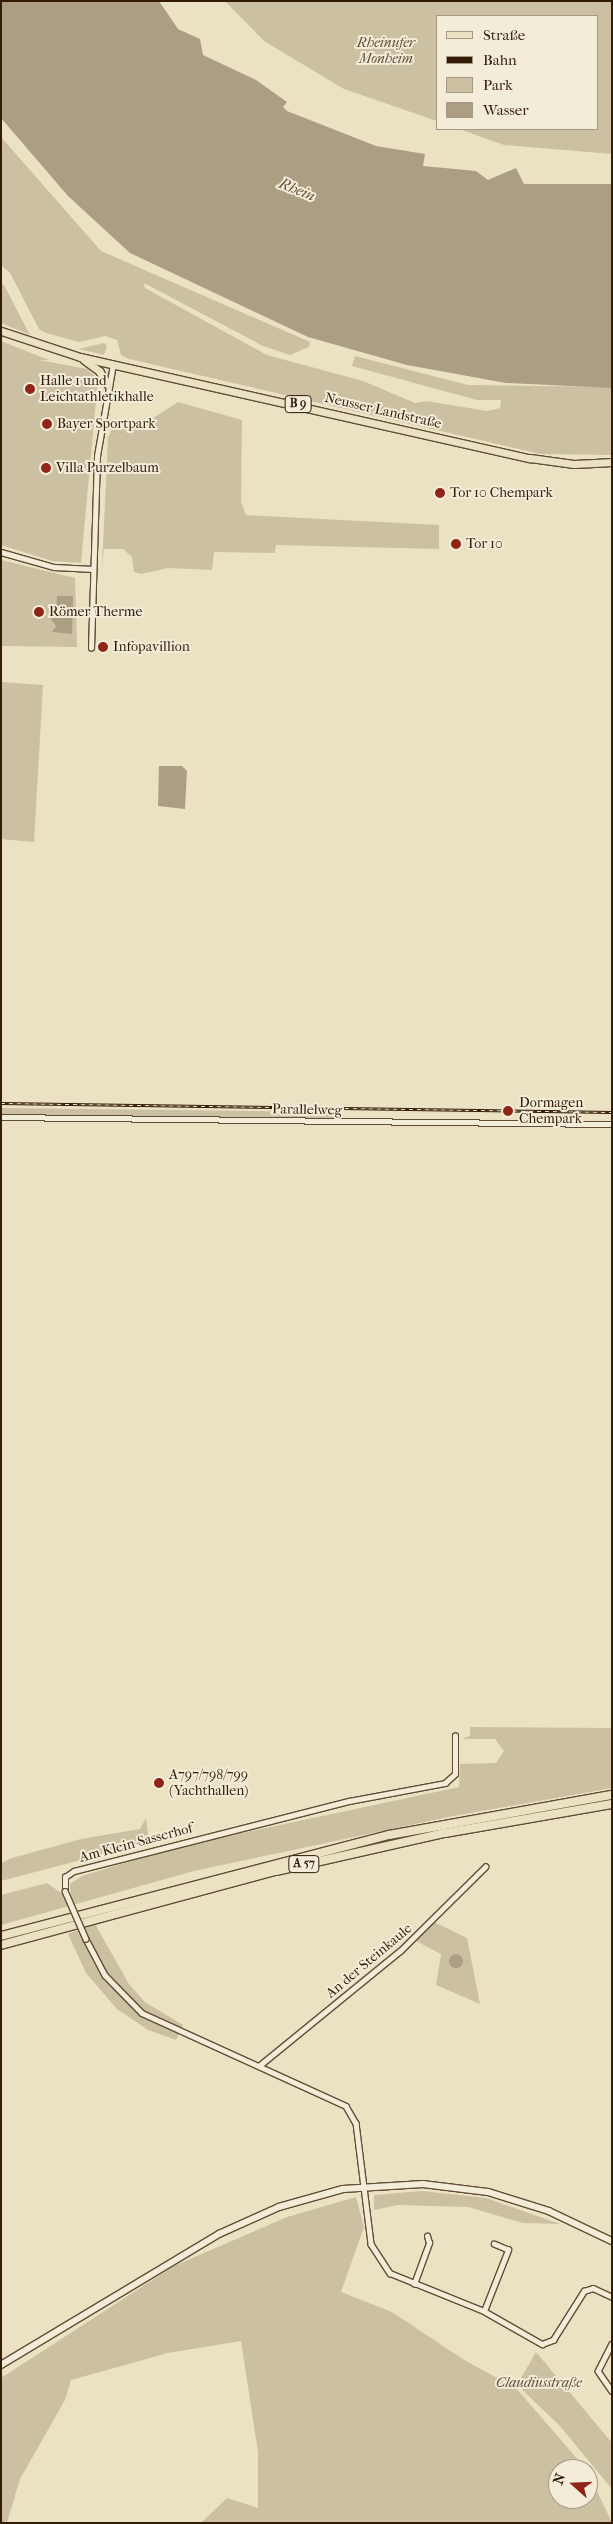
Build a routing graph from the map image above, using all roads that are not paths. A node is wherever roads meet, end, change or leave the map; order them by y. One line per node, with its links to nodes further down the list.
1 (1, 331): 2 (main road, B 9)
2 (80, 357): 3 (main road, B 9); 4 (main road)
3 (113, 364): 4 (street); 5 (main road, Neusser Landstraße / B 9)
4 (108, 385): 7 (street)
5 (612, 462)
6 (1, 552): 7 (street)
7 (93, 569): 8 (street)
8 (91, 648)
9 (1, 1117): 10 (street, Parallelweg)
10 (612, 1124)
11 (456, 1736): 17 (street, Am Klein-Sasserhof, bridge)
12 (612, 1795): 15 (highway, A 57)
13 (612, 1804): 16 (highway, A 57)
14 (485, 1867): 17 (street, An der Steinkaule)
15 (1, 1936)
16 (1, 1946)
17 (260, 2065): 18 (street, Am Klein-Sasserhof)
18 (364, 2187): 20 (main road); 24 (street); 28 (main road)
19 (427, 2236): 24 (street)
20 (612, 2241)
21 (494, 2244): 22 (street)
22 (508, 2250): 23 (street); 26 (street)
23 (514, 2252)
24 (414, 2284): 26 (street)
25 (612, 2297): 26 (street)
26 (484, 2311)
27 (612, 2344): 29 (street)
28 (1, 2365)
29 (612, 2391)

